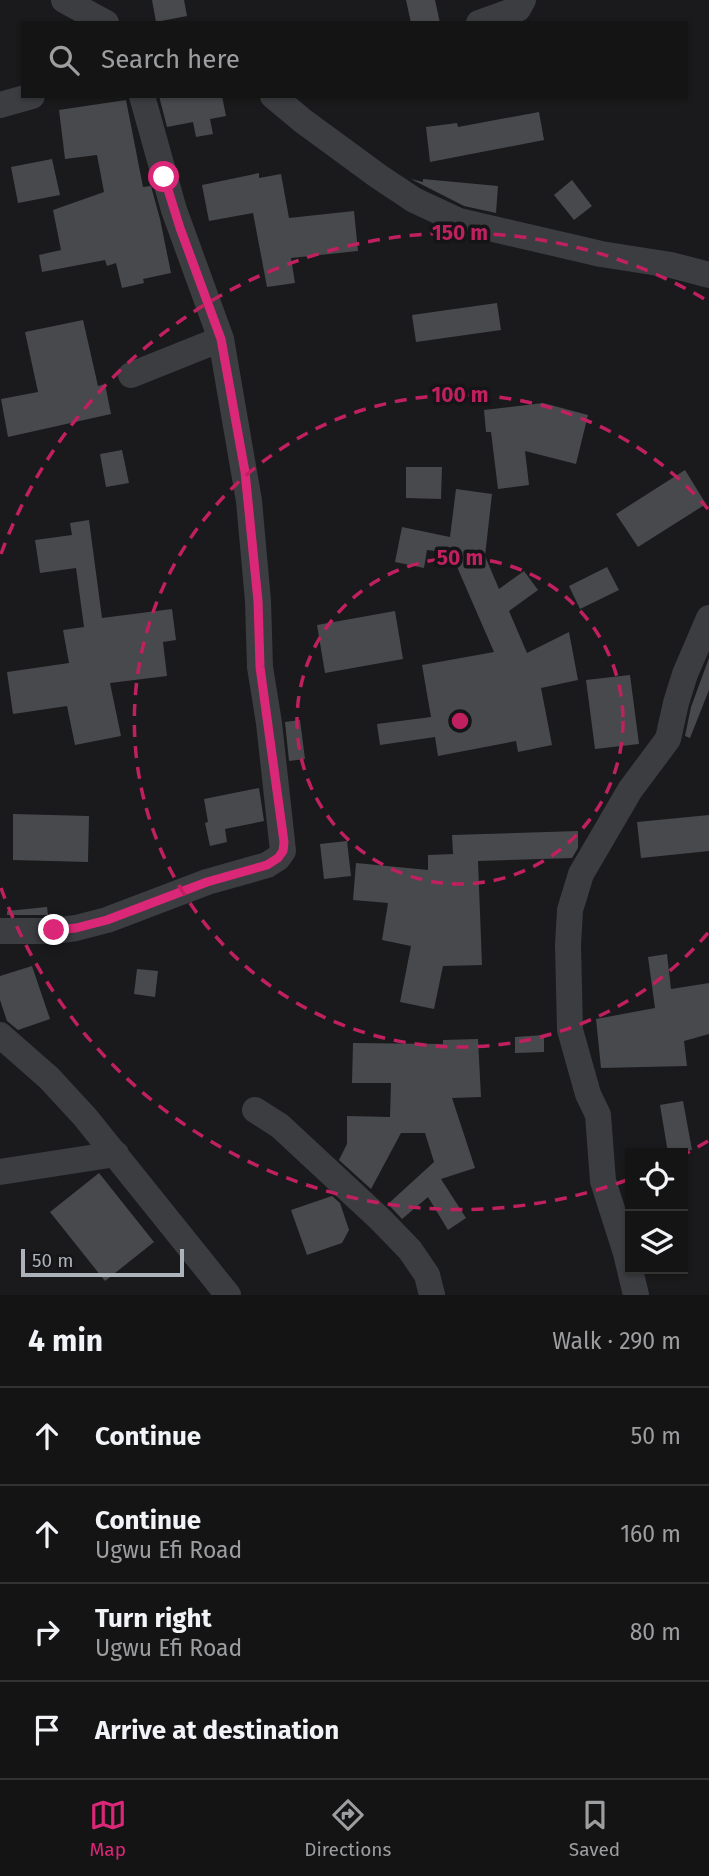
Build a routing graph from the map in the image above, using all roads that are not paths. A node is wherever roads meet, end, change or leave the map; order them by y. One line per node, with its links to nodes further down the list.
1 (64, 0): 3 (street)
2 (523, 0): 4 (street)
3 (102, 21)
4 (485, 21)
5 (143, 98): 8 (street)
6 (275, 98): 7 (street)
7 (709, 275)
8 (221, 339): 9 (street); 11 (street)
9 (131, 375)
10 (709, 618): 18 (street)
11 (0, 931)
12 (0, 1035): 14 (street)
13 (255, 1110): 17 (street)
14 (116, 1154): 15 (street); 16 (street)
15 (0, 1172)
16 (228, 1295)
17 (432, 1295)
18 (636, 1295)

